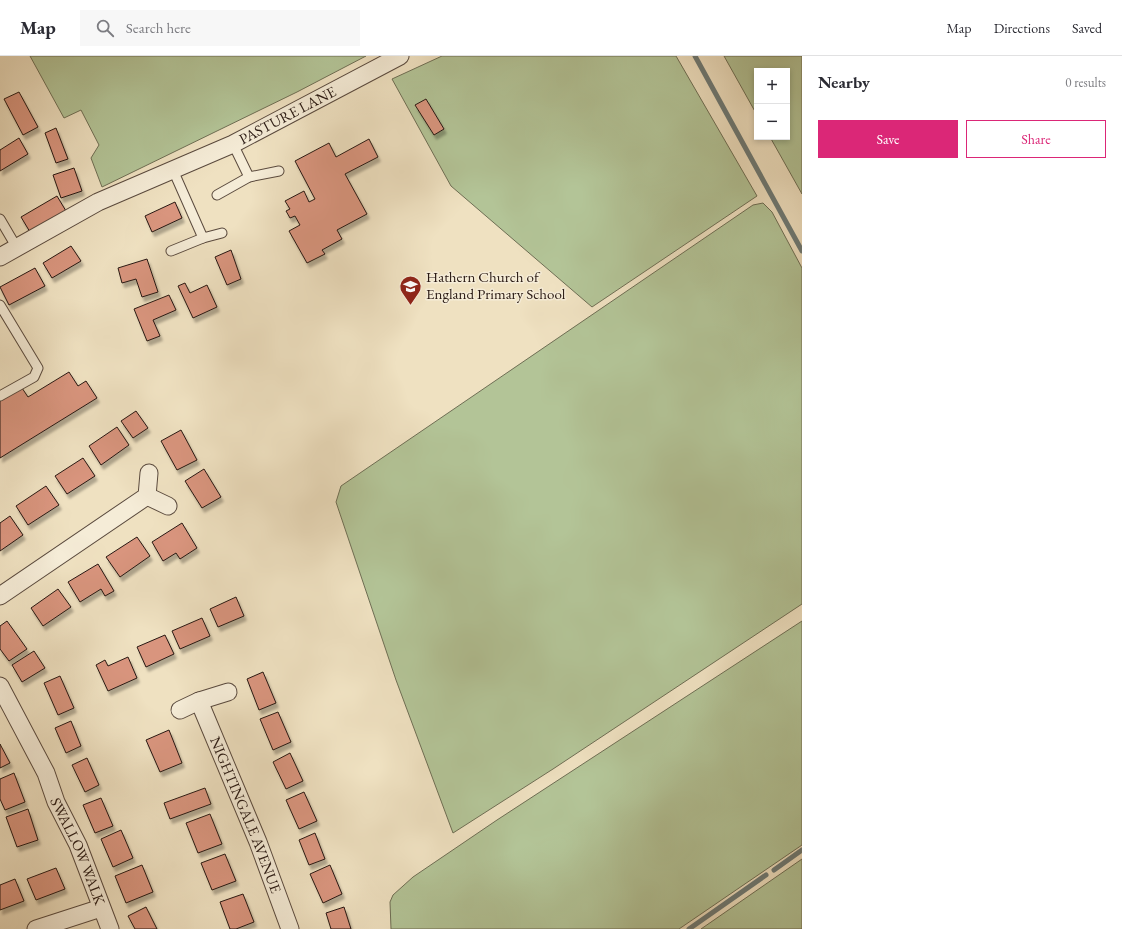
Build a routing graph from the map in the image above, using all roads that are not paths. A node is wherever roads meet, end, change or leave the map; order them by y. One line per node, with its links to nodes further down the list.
1 (400, 56): 2 (street, PASTURE LANE)
2 (233, 144): 3 (street, PASTURE LANE); 5 (lane)
3 (173, 170): 9 (lane); 10 (street, PASTURE LANE)
4 (279, 171): 5 (lane)
5 (249, 177): 6 (lane)
6 (217, 195)
7 (0, 219): 10 (lane)
8 (222, 233): 9 (lane)
9 (203, 238): 11 (lane)
10 (17, 248): 12 (street, PASTURE LANE)
11 (171, 251)
12 (0, 257)
13 (0, 305): 14 (lane)
14 (0, 396)
15 (149, 473): 16 (street)
16 (148, 496): 17 (street); 18 (street)
17 (168, 506)
18 (0, 596)
19 (0, 686): 23 (street, SWALLOW WALK)
20 (228, 692): 21 (street)
21 (199, 701): 22 (street); 26 (street, NIGHTINGALE AVENUE)
22 (180, 710)
23 (101, 908): 24 (street); 25 (street, SWALLOW WALK)
24 (36, 929)
25 (110, 929)
26 (290, 929)

